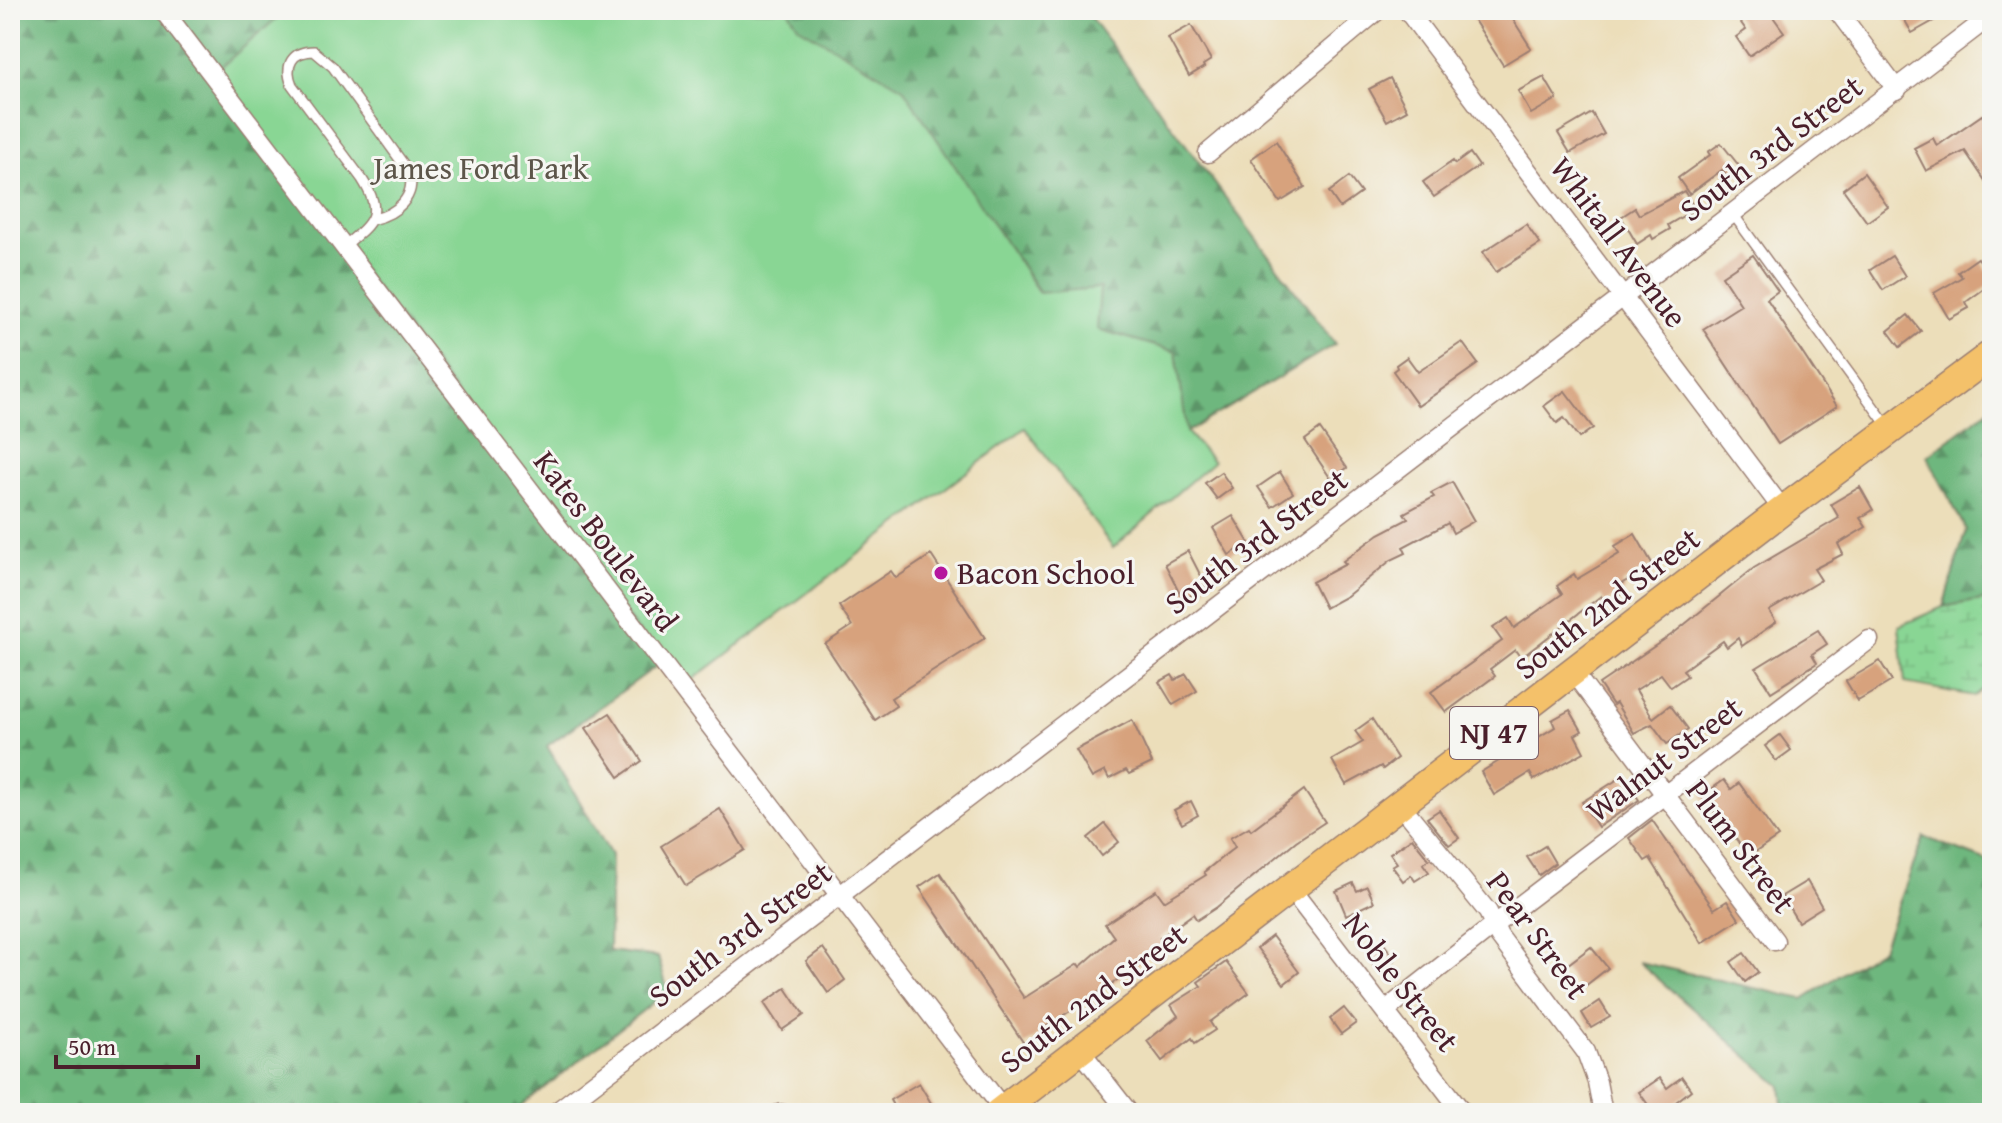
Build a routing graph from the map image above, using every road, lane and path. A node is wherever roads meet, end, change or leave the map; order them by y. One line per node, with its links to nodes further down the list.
1 (163, 10): 10 (street, Kates Boulevard)
2 (1378, 10): 7 (street)
3 (1407, 10): 11 (street, Whitall Avenue)
4 (1837, 10): 6 (street)
5 (1992, 15): 6 (street, South 3rd Street)
6 (1897, 90): 8 (street, South 3rd Street)
7 (1208, 153)
8 (1733, 214): 11 (street, South 3rd Street); 13 (lane)
9 (374, 219): 9 (lane); 10 (lane)
10 (343, 247): 20 (street, Kates Boulevard)
11 (1623, 297): 14 (street, Whitall Avenue); 20 (street, South 3rd Street)
12 (1992, 354): 13 (main road, South 2nd Street / NJ 47)
13 (1890, 430): 14 (main road, South 2nd Street / NJ 47)
14 (1783, 510): 16 (main road, South 2nd Street / NJ 47)
15 (1869, 640): 17 (street, Walnut Street)
16 (1573, 672): 17 (street, Plum Street); 18 (main road, South 2nd Street / NJ 47)
17 (1666, 796): 21 (street, Walnut Street); 22 (street, Plum Street)
18 (1401, 805): 19 (main road, South 2nd Street / NJ 47); 21 (street, Pear Street)
19 (1290, 888): 23 (street, Noble Street); 24 (main road, South 2nd Street / NJ 47)
20 (839, 895): 25 (street, Kates Boulevard); 26 (street, South 3rd Street)
21 (1494, 925): 23 (street, Walnut Street); 31 (street, Pear Street)
22 (1775, 941)
23 (1386, 1010): 30 (street, Noble Street)
24 (1080, 1050): 25 (main road, South 2nd Street / NJ 47); 29 (street)
25 (1000, 1111)
26 (555, 1113)
27 (769, 1113): 28 (lane)
28 (802, 1113)
29 (1129, 1113)
30 (1463, 1113)
31 (1603, 1113)

